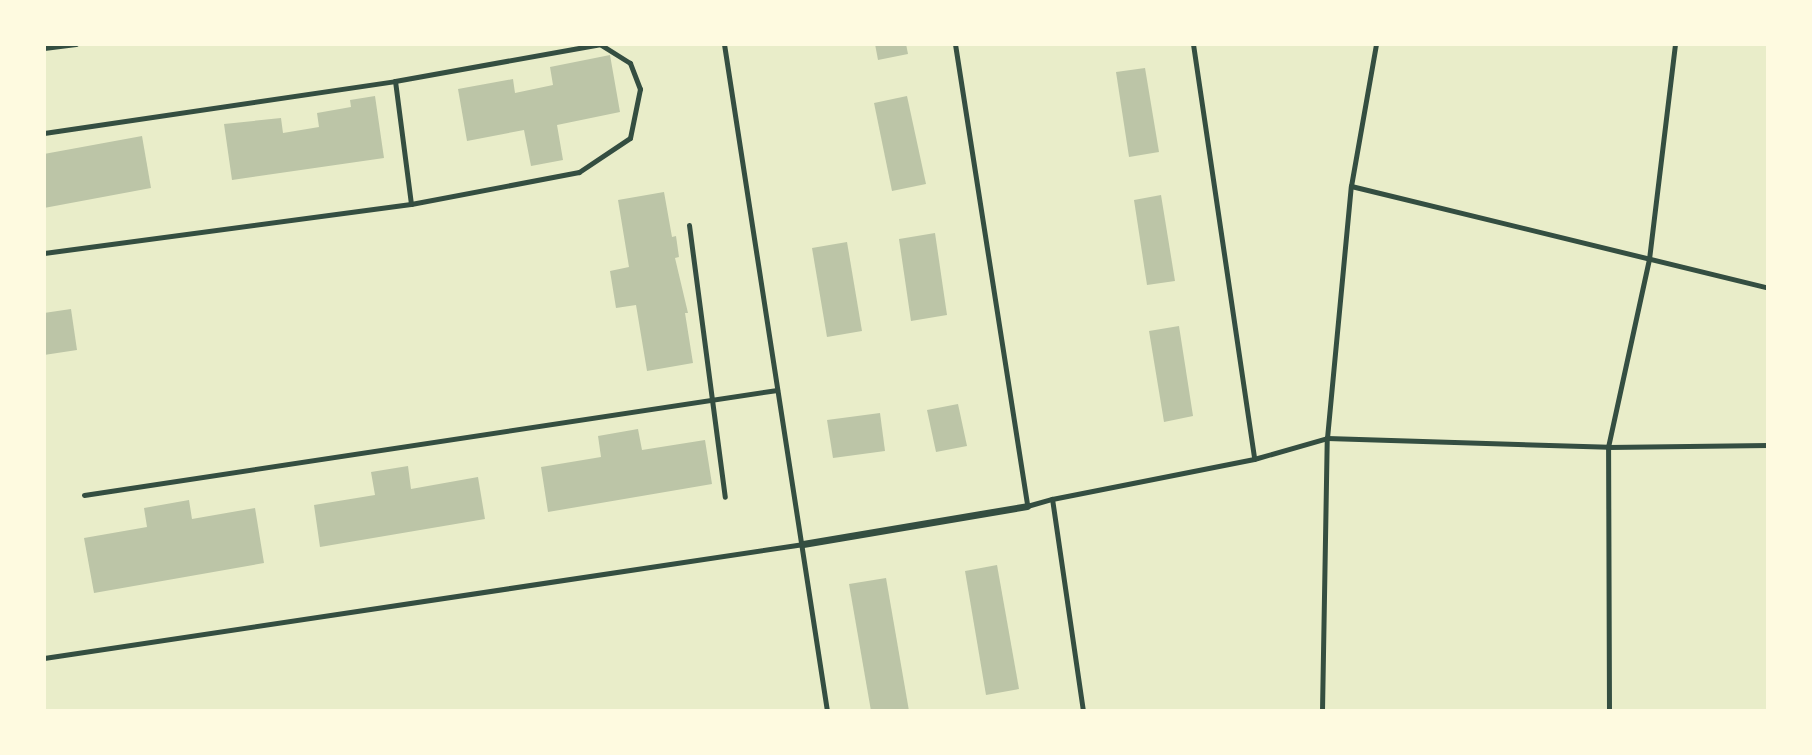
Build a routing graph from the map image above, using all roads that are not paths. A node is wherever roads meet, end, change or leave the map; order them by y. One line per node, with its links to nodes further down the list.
1 (76, 44): 8 (lane)
2 (600, 44): 9 (lane); 12 (lane)
3 (724, 44): 17 (lane)
4 (955, 44): 26 (lane)
5 (1193, 44): 22 (lane)
6 (1376, 44): 11 (lane)
7 (1675, 44): 15 (lane)
8 (44, 48)
9 (395, 81): 10 (lane); 12 (lane)
10 (44, 133)
11 (1352, 186): 15 (lane); 19 (lane)
12 (411, 204): 14 (lane)
13 (689, 225): 18 (lane)
14 (44, 253)
15 (1649, 259): 16 (lane); 21 (lane)
16 (1768, 288)
17 (778, 390): 18 (lane); 27 (lane)
18 (711, 402): 23 (lane); 24 (lane)
19 (1327, 438): 21 (lane); 22 (lane); 31 (lane)
20 (1768, 444): 21 (lane)
21 (1608, 447): 32 (lane)
22 (1254, 459): 25 (lane)
23 (84, 495)
24 (725, 498)
25 (1052, 499): 26 (lane); 30 (lane)
26 (1027, 506): 27 (street)
27 (803, 544): 28 (lane); 29 (lane)
28 (44, 658)
29 (827, 711)
30 (1083, 711)
31 (1322, 711)
32 (1609, 711)

